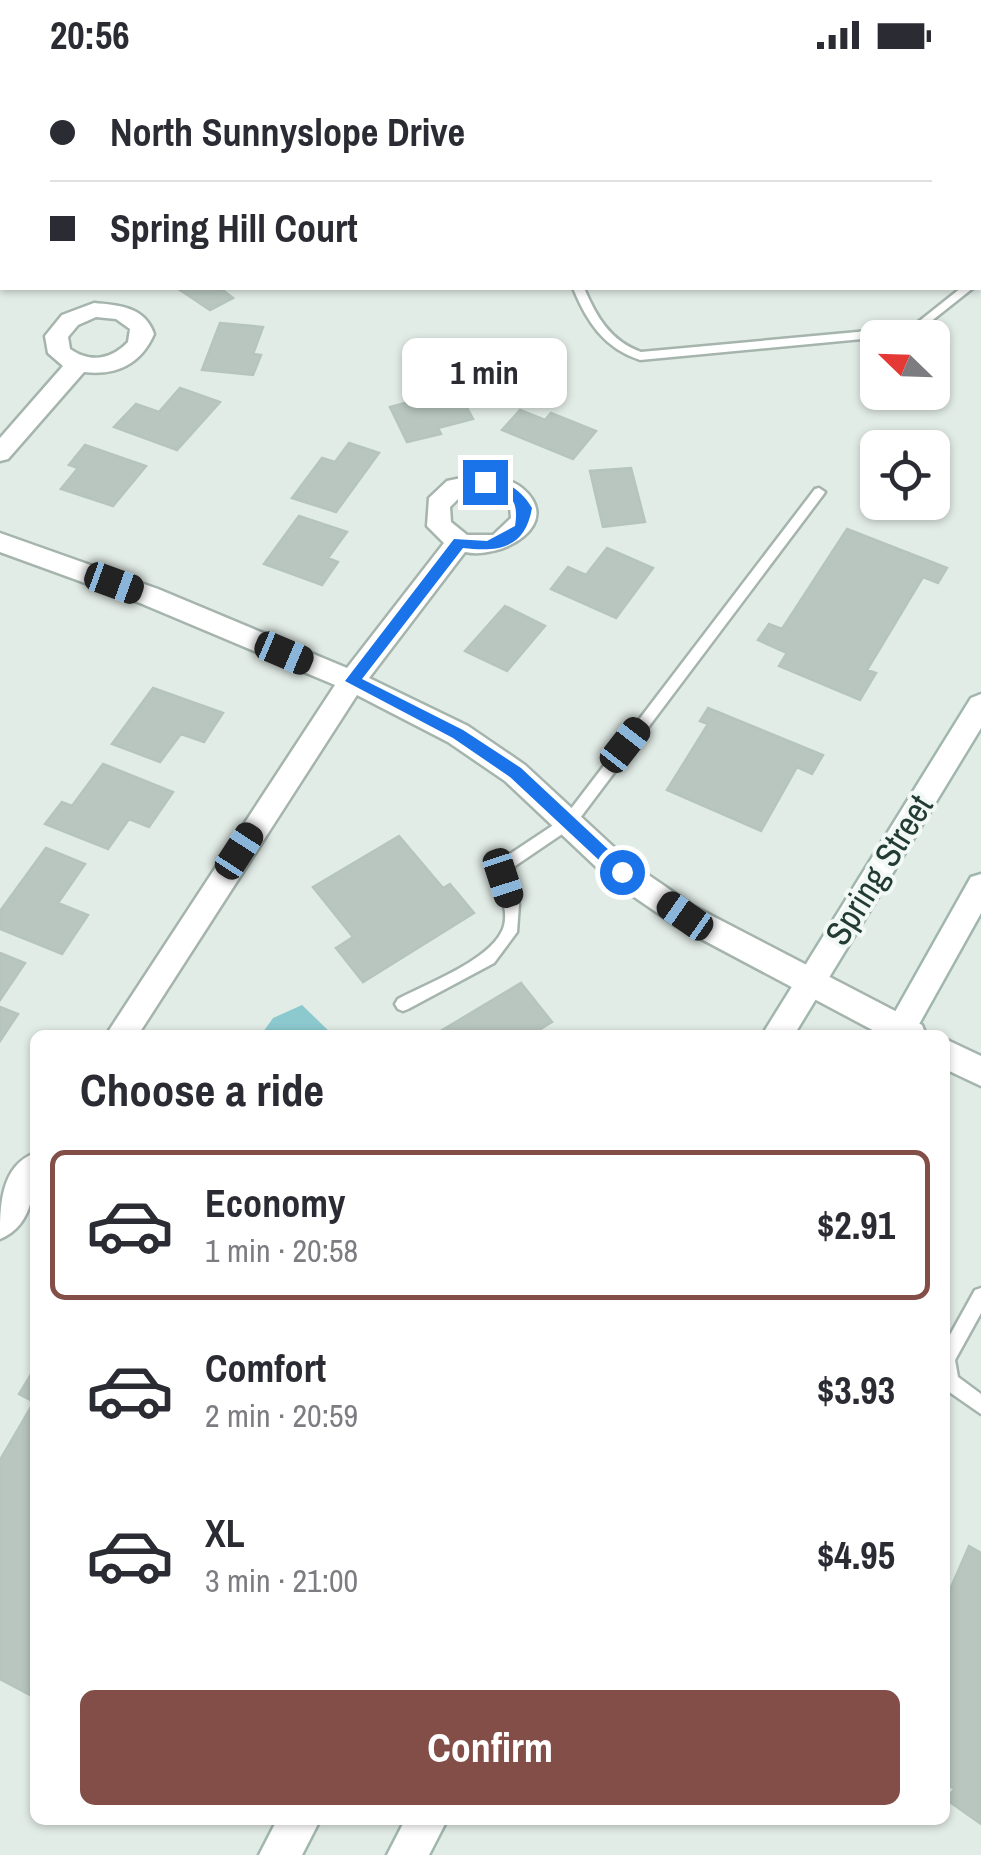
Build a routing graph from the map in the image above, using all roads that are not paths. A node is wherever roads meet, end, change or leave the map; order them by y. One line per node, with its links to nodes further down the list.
1 (580, 290): 2 (lane)
2 (965, 290)
3 (78, 364): 4 (street)
4 (0, 453)
5 (819, 492): 10 (lane)
6 (0, 542): 8 (street)
7 (459, 542): 8 (street)
8 (352, 681): 10 (street); 14 (street)
9 (981, 705): 12 (street, Spring Street)
10 (568, 822): 12 (street); 13 (lane)
11 (981, 886): 17 (street)
12 (809, 982): 15 (street, Spring Street); 16 (street)
13 (403, 1004)
14 (124, 1030)
15 (780, 1030)
16 (897, 1030)
17 (905, 1030)
18 (950, 1056): 19 (street)
19 (981, 1072)
20 (30, 1176): 21 (street)
21 (0, 1223)
22 (981, 1296): 23 (lane)
23 (950, 1352)
24 (950, 1382): 25 (lane)
25 (981, 1405)
26 (297, 1825): 28 (street)
27 (424, 1825): 29 (street)
28 (279, 1855)
29 (407, 1855)

